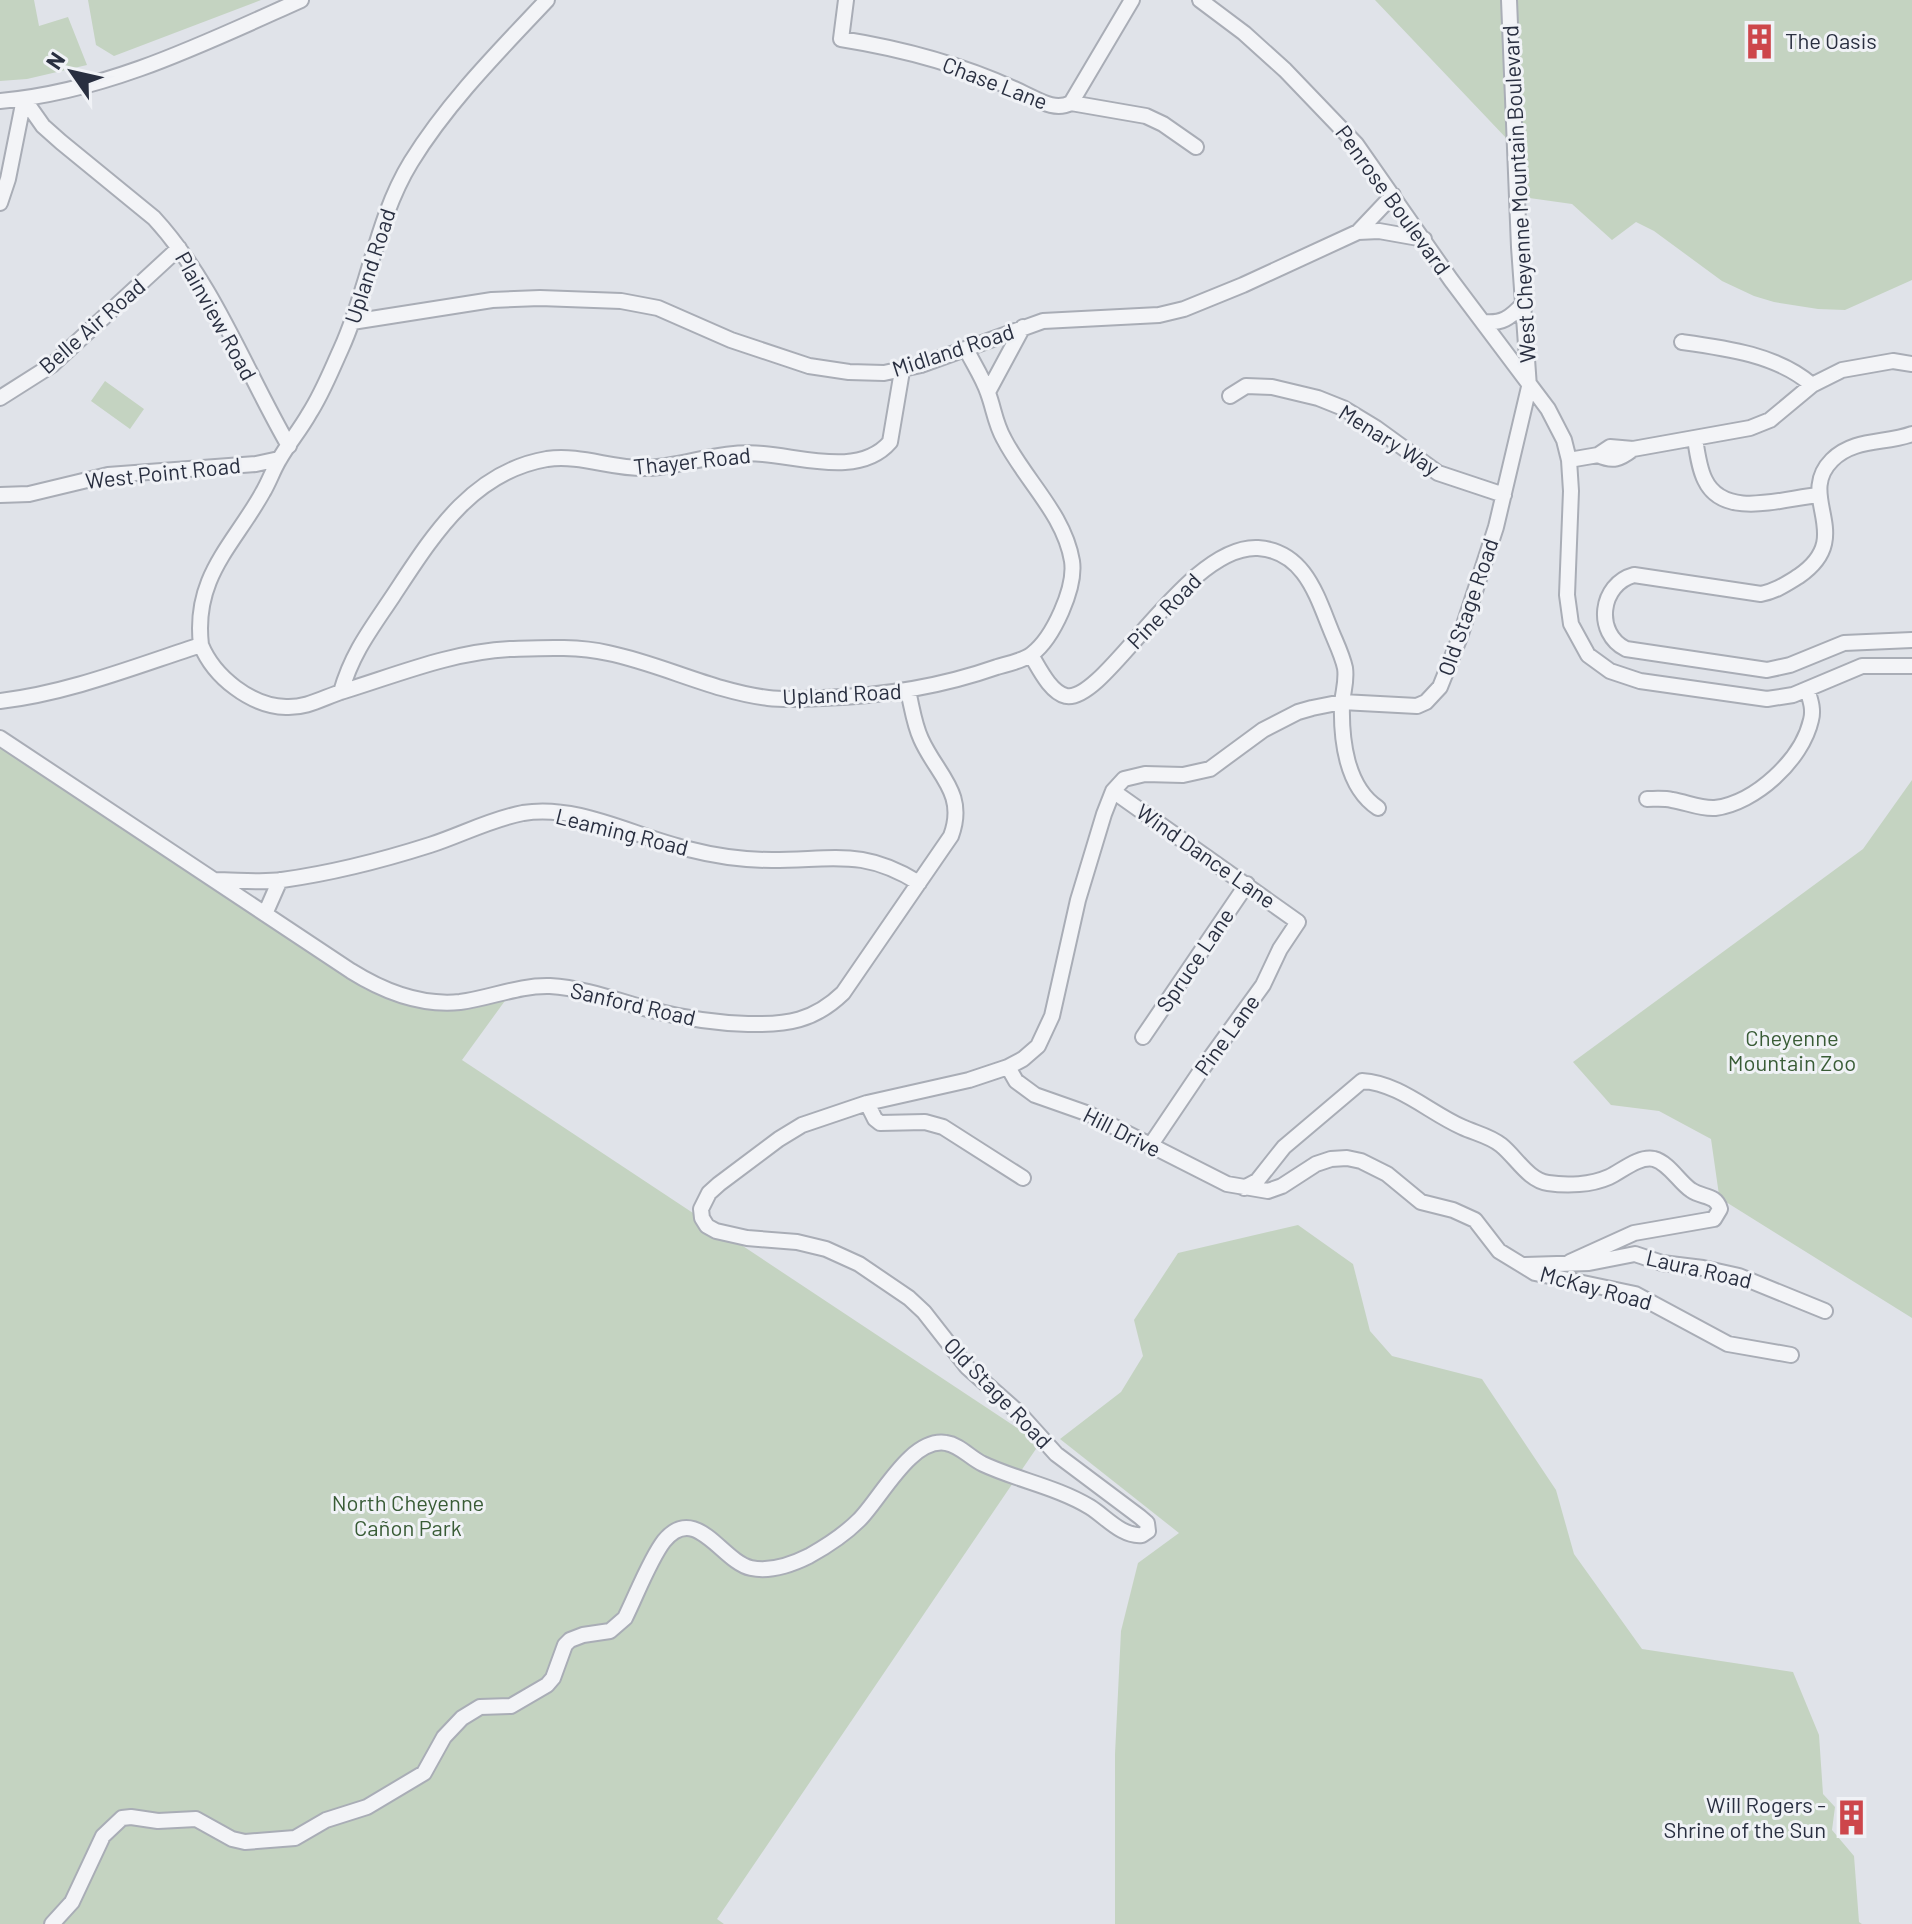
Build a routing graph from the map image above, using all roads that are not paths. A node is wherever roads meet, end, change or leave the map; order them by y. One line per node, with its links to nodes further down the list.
1 (301, 0): 7 (street)
2 (547, 0): 17 (street, Upland Road)
3 (846, 0): 9 (street, Chase Lane)
4 (1132, 0): 9 (street, Chase Lane)
5 (1200, 0): 11 (street, Penrose Boulevard)
6 (1509, 0): 16 (street, West Cheyenne Mountain Boulevard)
7 (24, 99): 8 (street); 12 (street); 15 (street, Plainview Road)
8 (0, 101)
9 (1071, 103): 10 (street)
10 (1196, 147)
11 (1393, 195): 13 (street, Midland Road); 14 (street, Penrose Boulevard)
12 (0, 203)
13 (1358, 232): 14 (street, Midland Road); 19 (street, Midland Road)
14 (1424, 239): 18 (street, Penrose Boulevard)
15 (179, 248): 28 (street, Belle Air Road); 31 (street, Plainview Road)
16 (1523, 304): 18 (street); 25 (street, West Cheyenne Mountain Boulevard)
17 (352, 322): 23 (street, Midland Road); 31 (street, Upland Road)
18 (1483, 322): 25 (street, Penrose Boulevard)
19 (1023, 327): 21 (street, Midland Road); 26 (street)
20 (1682, 342): 24 (street)
21 (966, 349): 23 (street, Midland Road); 26 (street)
22 (1912, 364): 24 (street)
23 (902, 371): 43 (street, Thayer Road)
24 (1812, 385): 30 (street)
25 (1529, 387): 33 (street, Penrose Boulevard); 35 (street, Old Stage Road)
26 (988, 392): 39 (street)
27 (1230, 396): 35 (street, Menary Way)
28 (0, 398)
29 (1912, 434): 36 (street)
30 (1695, 438): 33 (street); 36 (street)
31 (289, 446): 32 (street, Upland Road)
32 (279, 459): 34 (street, West Point Road); 38 (street, Upland Road)
33 (1569, 460): 41 (street)
34 (0, 495)
35 (1504, 495): 45 (street, Old Stage Road)
36 (1819, 495): 37 (street)
37 (1912, 640)
38 (201, 645): 43 (street, Upland Road); 44 (street)
39 (1031, 655): 42 (street, Upland Road); 45 (street, Pine Road)
40 (1912, 666): 41 (street)
41 (1807, 689): 48 (street)
42 (908, 691): 43 (street, Upland Road); 52 (street, Sanford Road)
43 (341, 692)
44 (0, 701)
45 (1342, 702): 47 (street, Old Stage Road); 49 (street, Pine Road)
46 (0, 738): 50 (street, Sanford Road)
47 (1113, 791): 53 (street, Wind Dance Lane); 57 (street, Old Stage Road)
48 (1647, 799)
49 (1378, 808)
50 (215, 880): 51 (street, Leaming Road); 54 (street, Sanford Road)
51 (280, 880): 52 (street, Leaming Road); 54 (street)
52 (919, 883): 54 (street, Sanford Road)
53 (1247, 884): 55 (street, Wind Dance Lane); 56 (street, Spruce Lane)
54 (265, 914)
55 (1298, 922): 59 (street, Pine Lane)
56 (1143, 1037)
57 (1008, 1067): 58 (street, Old Stage Road); 59 (street, Hill Drive)
58 (867, 1103): 60 (street); 66 (street, Old Stage Road)
59 (1150, 1146): 61 (street, Hill Drive)
60 (1023, 1178)
61 (1244, 1189): 62 (street); 63 (street, McKay Road)
62 (1570, 1262): 63 (street, Laura Road); 64 (street, Laura Road)
63 (1521, 1266): 65 (street, McKay Road)
64 (1825, 1311)
65 (1791, 1355)
66 (52, 1924)

